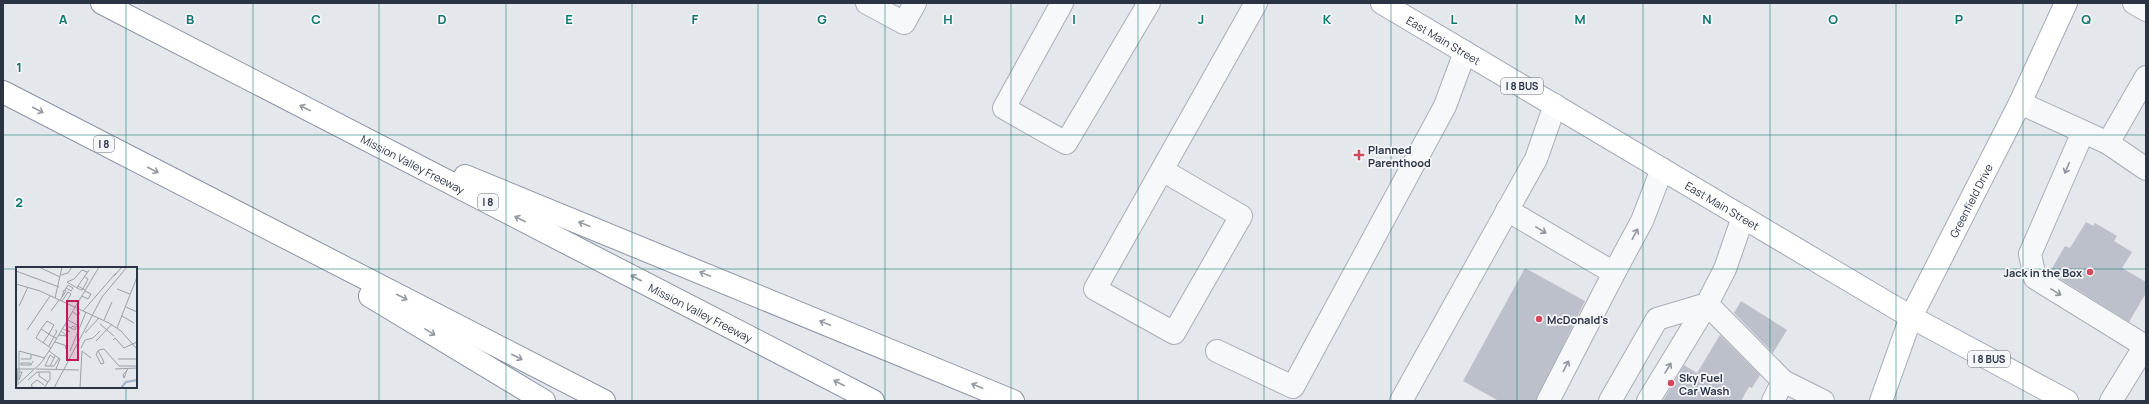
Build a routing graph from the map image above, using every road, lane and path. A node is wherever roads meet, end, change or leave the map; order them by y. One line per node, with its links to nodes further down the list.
1 (102, 3): 16 (main road, Mission Valley Freeway / I 8, one-way to 1)
2 (867, 3): 3 (lane)
3 (915, 3)
4 (1062, 3): 5 (lane)
5 (1149, 3)
6 (1256, 3): 21 (lane)
7 (1382, 3): 11 (main road, East Main Street / I 8 BUS)
8 (2066, 3): 14 (main road, Greenfield Drive)
9 (2134, 3): 10 (lane)
10 (2146, 10)
11 (1465, 52): 15 (main road, East Main Street / I 8 BUS); 29 (lane)
12 (2146, 77): 18 (lane)
13 (3, 92): 22 (main road, I 8, one-way to 22)
14 (2020, 103): 17 (lane); 27 (main road, Greenfield Drive)
15 (1555, 105): 19 (main road, East Main Street / I 8 BUS); 23 (lane)
16 (332, 121): 33 (main road, Mission Valley Freeway / I 8, one-way to 16); 34 (main road, one-way to 16)
17 (2083, 132): 18 (lane); 28 (lane, one-way to 28)
18 (2108, 143): 20 (lane)
19 (1662, 169): 24 (main road, East Main Street / I 8 BUS); 25 (lane, one-way to 19)
20 (2146, 169)
21 (1162, 170): 21 (lane)
22 (205, 197): 31 (main road, one-way to 31); 32 (main road, I 8, one-way to 32)
23 (1507, 210): 25 (lane, one-way to 25); 35 (lane)
24 (1743, 216): 26 (lane); 27 (main road, East Main Street / I 8 BUS)
25 (1614, 273): 36 (lane, one-way to 25)
26 (1707, 304): 30 (lane); 37 (lane); 38 (lane, one-way to 26)
27 (1911, 317): 41 (main road, Greenfield Drive); 42 (main road, East Main Street / I 8 BUS)
28 (2146, 345): 43 (lane)
29 (1217, 351)
30 (1783, 381): 39 (lane); 40 (lane)
31 (544, 401)
32 (604, 401)
33 (873, 401)
34 (1013, 401)
35 (1401, 401)
36 (1548, 401)
37 (1610, 401)
38 (1648, 401)
39 (1773, 401)
40 (1823, 401)
41 (1881, 401)
42 (2067, 401)
43 (2111, 401)

